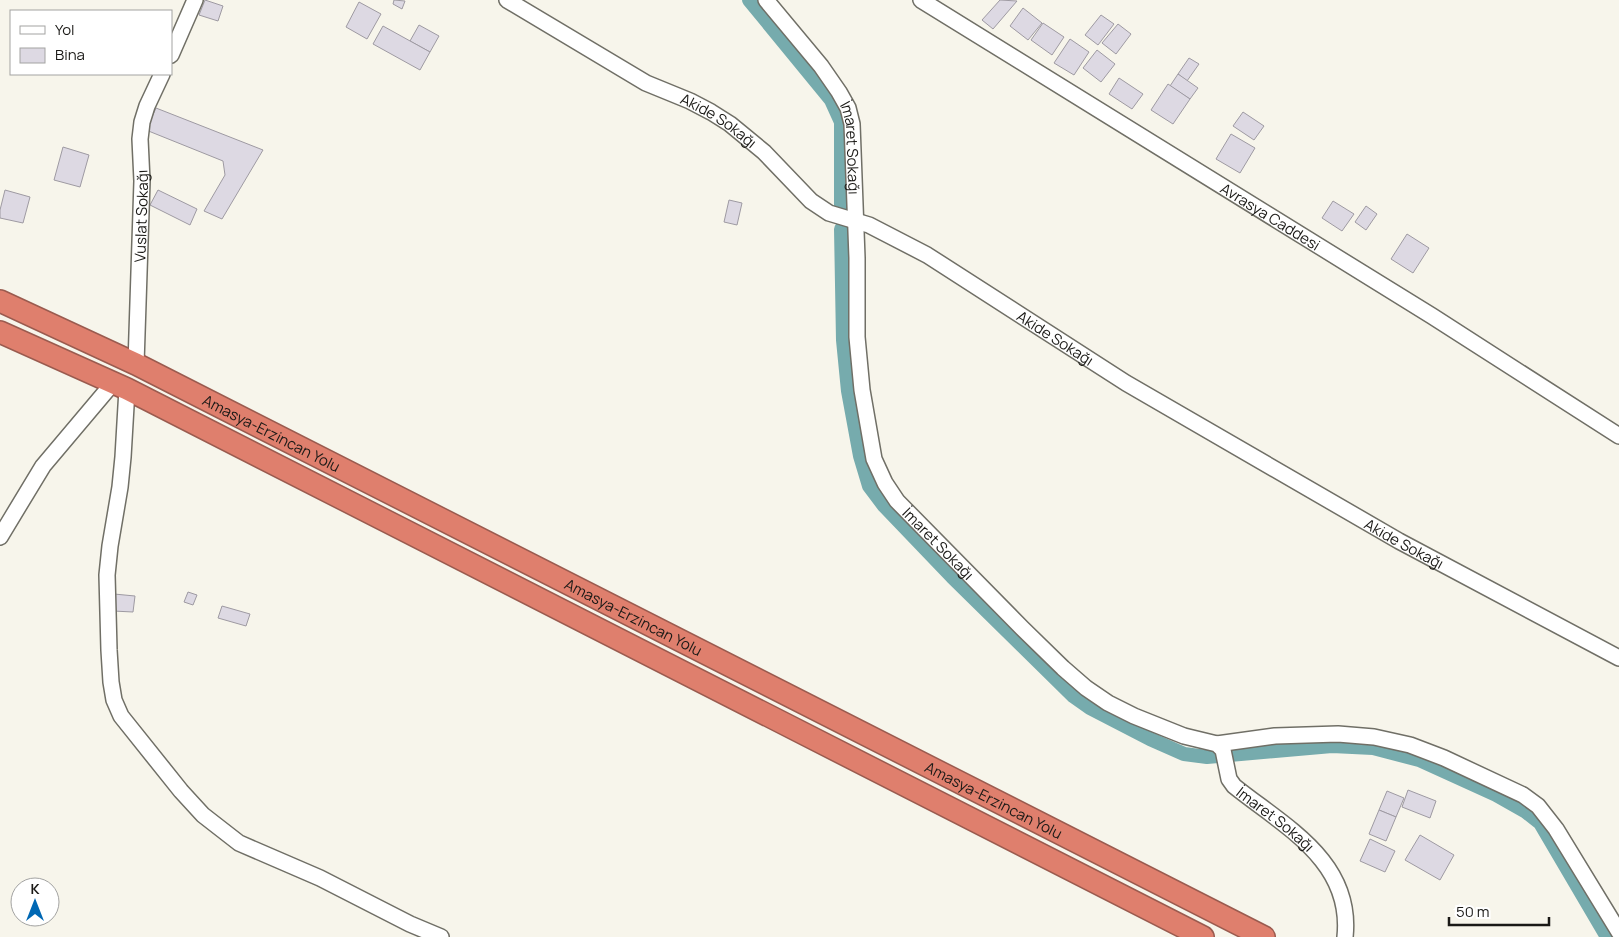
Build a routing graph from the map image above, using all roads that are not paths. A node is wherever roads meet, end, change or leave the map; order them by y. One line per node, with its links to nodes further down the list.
1 (195, 0): 5 (street)
2 (507, 0): 7 (street, Akide Sokağı)
3 (766, 0): 7 (street, İmaret Sokağı)
4 (921, 0): 12 (street, Avrasya Caddesi)
5 (172, 53)
6 (162, 75): 10 (street, Vuslat Sokağı)
7 (856, 220): 14 (street, Akide Sokağı); 15 (street, İmaret Sokağı)
8 (0, 301): 10 (highway, Amasya-Erzincan Yolu)
9 (0, 332): 11 (highway, Amasya-Erzincan Yolu)
10 (136, 364): 19 (highway, Amasya-Erzincan Yolu)
11 (120, 386): 13 (street); 17 (street); 18 (highway, Amasya-Erzincan Yolu)
12 (1619, 436)
13 (0, 537)
14 (1619, 658)
15 (1220, 747): 16 (street); 20 (street, İmaret Sokağı)
16 (1619, 932)
17 (440, 937)
18 (1203, 937)
19 (1264, 937)
20 (1345, 937)

